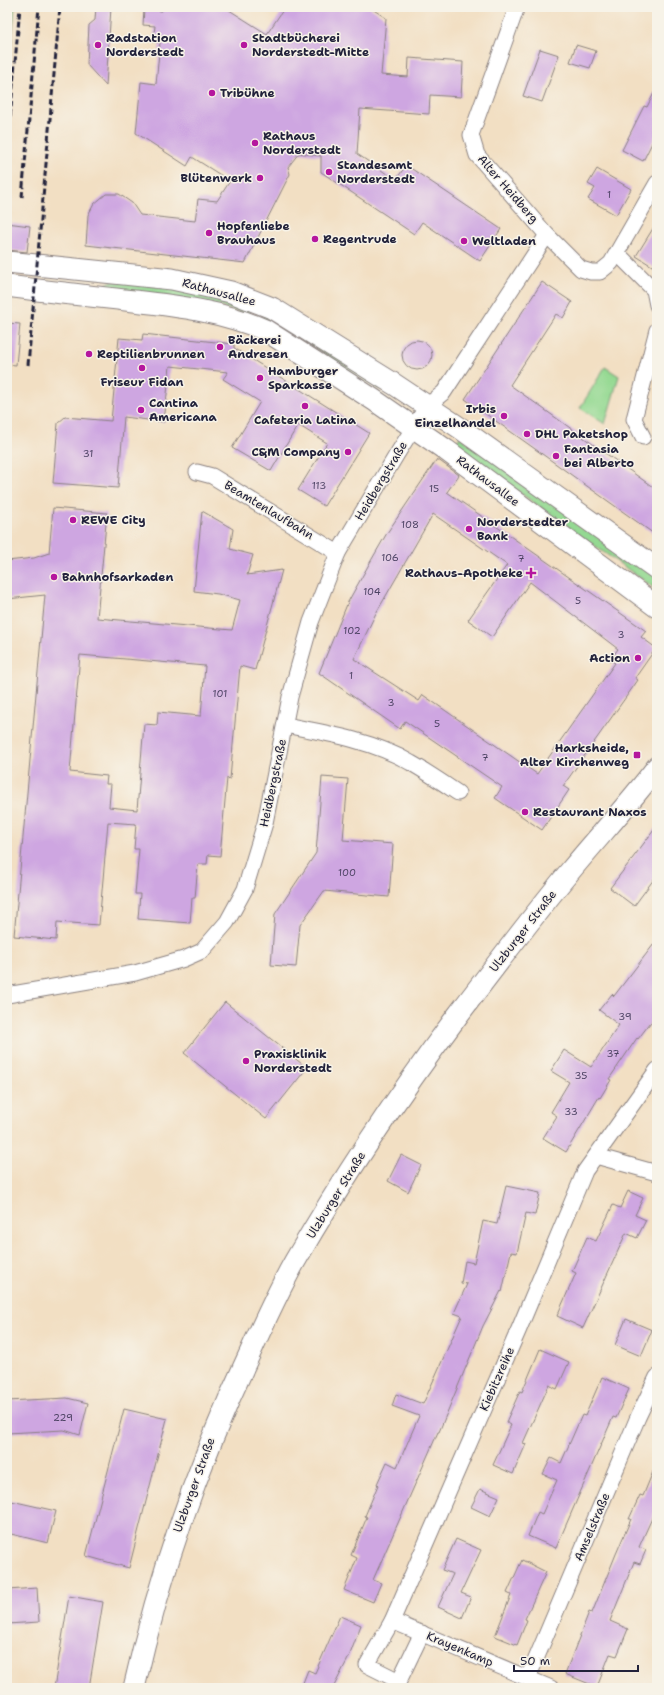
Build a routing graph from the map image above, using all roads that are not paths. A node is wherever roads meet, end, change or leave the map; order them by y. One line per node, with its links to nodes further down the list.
1 (517, 7): 3 (street, Alter Heidberg)
2 (657, 183): 4 (street, Alter Heidberg)
3 (547, 235): 4 (street, Alter Heidberg); 9 (street)
4 (617, 252): 7 (street)
5 (7, 262): 9 (main road, Rathausallee)
6 (7, 286): 10 (main road, Rathausallee)
7 (657, 305)
8 (657, 330): 11 (street)
9 (428, 406): 10 (street); 14 (main road, Rathausallee)
10 (414, 428): 13 (street, Heidbergstraße); 15 (main road, Rathausallee)
11 (643, 436)
12 (197, 472): 13 (street, Beamtenlaufbahn)
13 (338, 552): 16 (street, Heidbergstraße)
14 (657, 569)
15 (657, 607)
16 (285, 725): 18 (street); 19 (street, Heidbergstraße)
17 (657, 767): 28 (main road, Ulzburger Straße)
18 (458, 793)
19 (7, 995)
20 (657, 1070): 21 (street, Kiebitzreihe)
21 (596, 1156): 22 (street); 24 (street, Kiebitzreihe)
22 (657, 1174)
23 (657, 1377): 26 (street, Amselstraße)
24 (392, 1620): 25 (street, Krayenkamp); 27 (street, Kiebitzreihe)
25 (422, 1633): 26 (street, Krayenkamp); 27 (street, Kiebitzreihe)
26 (528, 1678): 29 (street, Krayenkamp)
27 (397, 1684)
28 (134, 1688)
29 (551, 1688)

